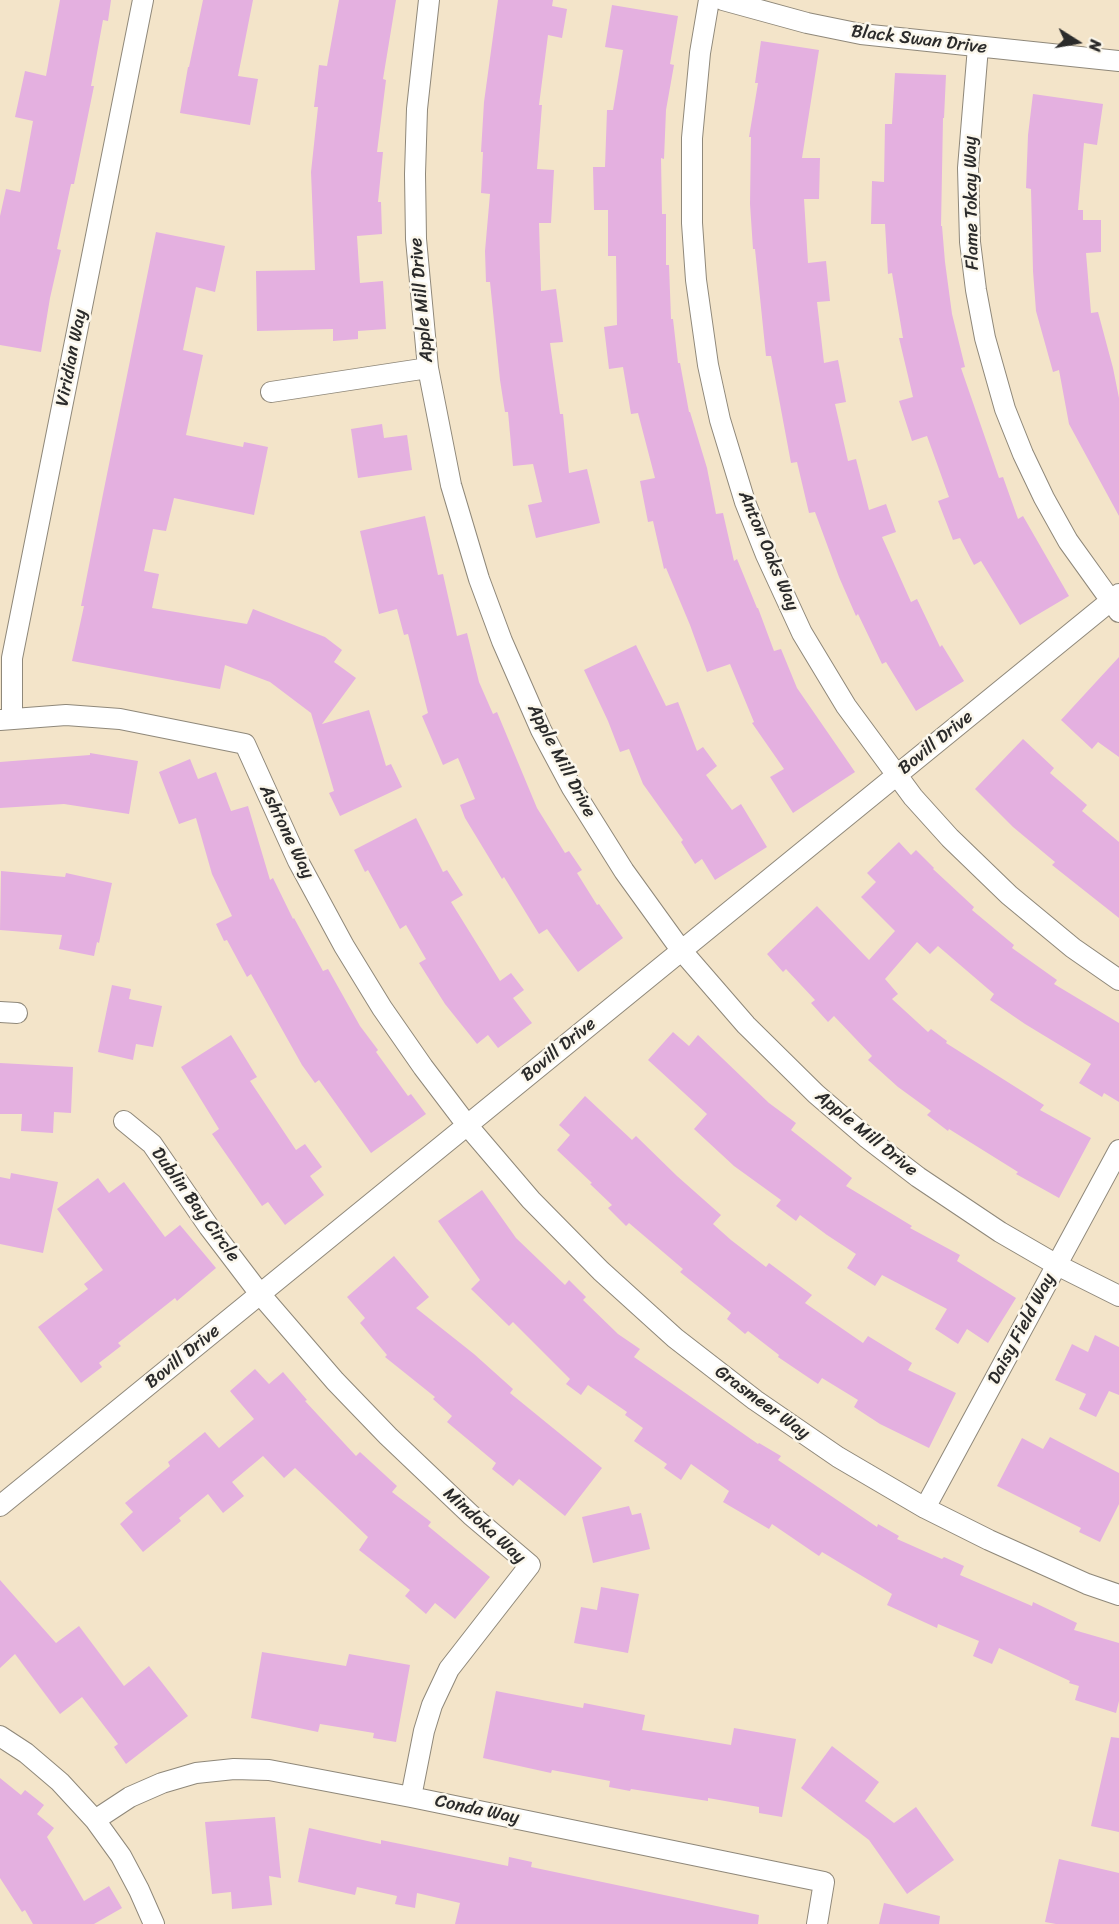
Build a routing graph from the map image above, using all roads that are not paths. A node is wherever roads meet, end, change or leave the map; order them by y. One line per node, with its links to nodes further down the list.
1 (143, 0): 10 (street, Viridian Way)
2 (429, 0): 7 (street, Apple Mill Drive)
3 (710, 0): 11 (street, Anton Oaks Way)
4 (723, 0): 5 (street, Black Swan Drive)
5 (978, 47): 6 (street, Black Swan Drive); 9 (street, Flame Tokay Way)
6 (1119, 61)
7 (428, 368): 8 (street); 12 (street, Apple Mill Drive)
8 (271, 392)
9 (1116, 602): 11 (street, Bovill Drive)
10 (6, 719): 15 (street, Ashtone Way)
11 (896, 775): 12 (street, Bovill Drive); 13 (street, Anton Oaks Way)
12 (681, 950): 15 (street, Bovill Drive); 17 (street, Apple Mill Drive)
13 (1119, 980)
14 (124, 1121): 18 (street, Dublin Bay Circle)
15 (467, 1125): 18 (street, Bovill Drive); 21 (street, Grasmeer Way)
16 (1119, 1150): 17 (street, Daisy Field Way)
17 (1057, 1265): 19 (street, Apple Mill Drive); 21 (street, Daisy Field Way)
18 (260, 1294): 20 (street, Bovill Drive); 24 (street, Mindoka Way)
19 (1119, 1296)
20 (0, 1506)
21 (925, 1508): 22 (street, Grasmeer Way)
22 (1119, 1595)
23 (0, 1736): 25 (street)
24 (411, 1797): 25 (street, Conda Way); 27 (street, Conda Way)
25 (95, 1820): 26 (street)
26 (153, 1924)
27 (817, 1924)

